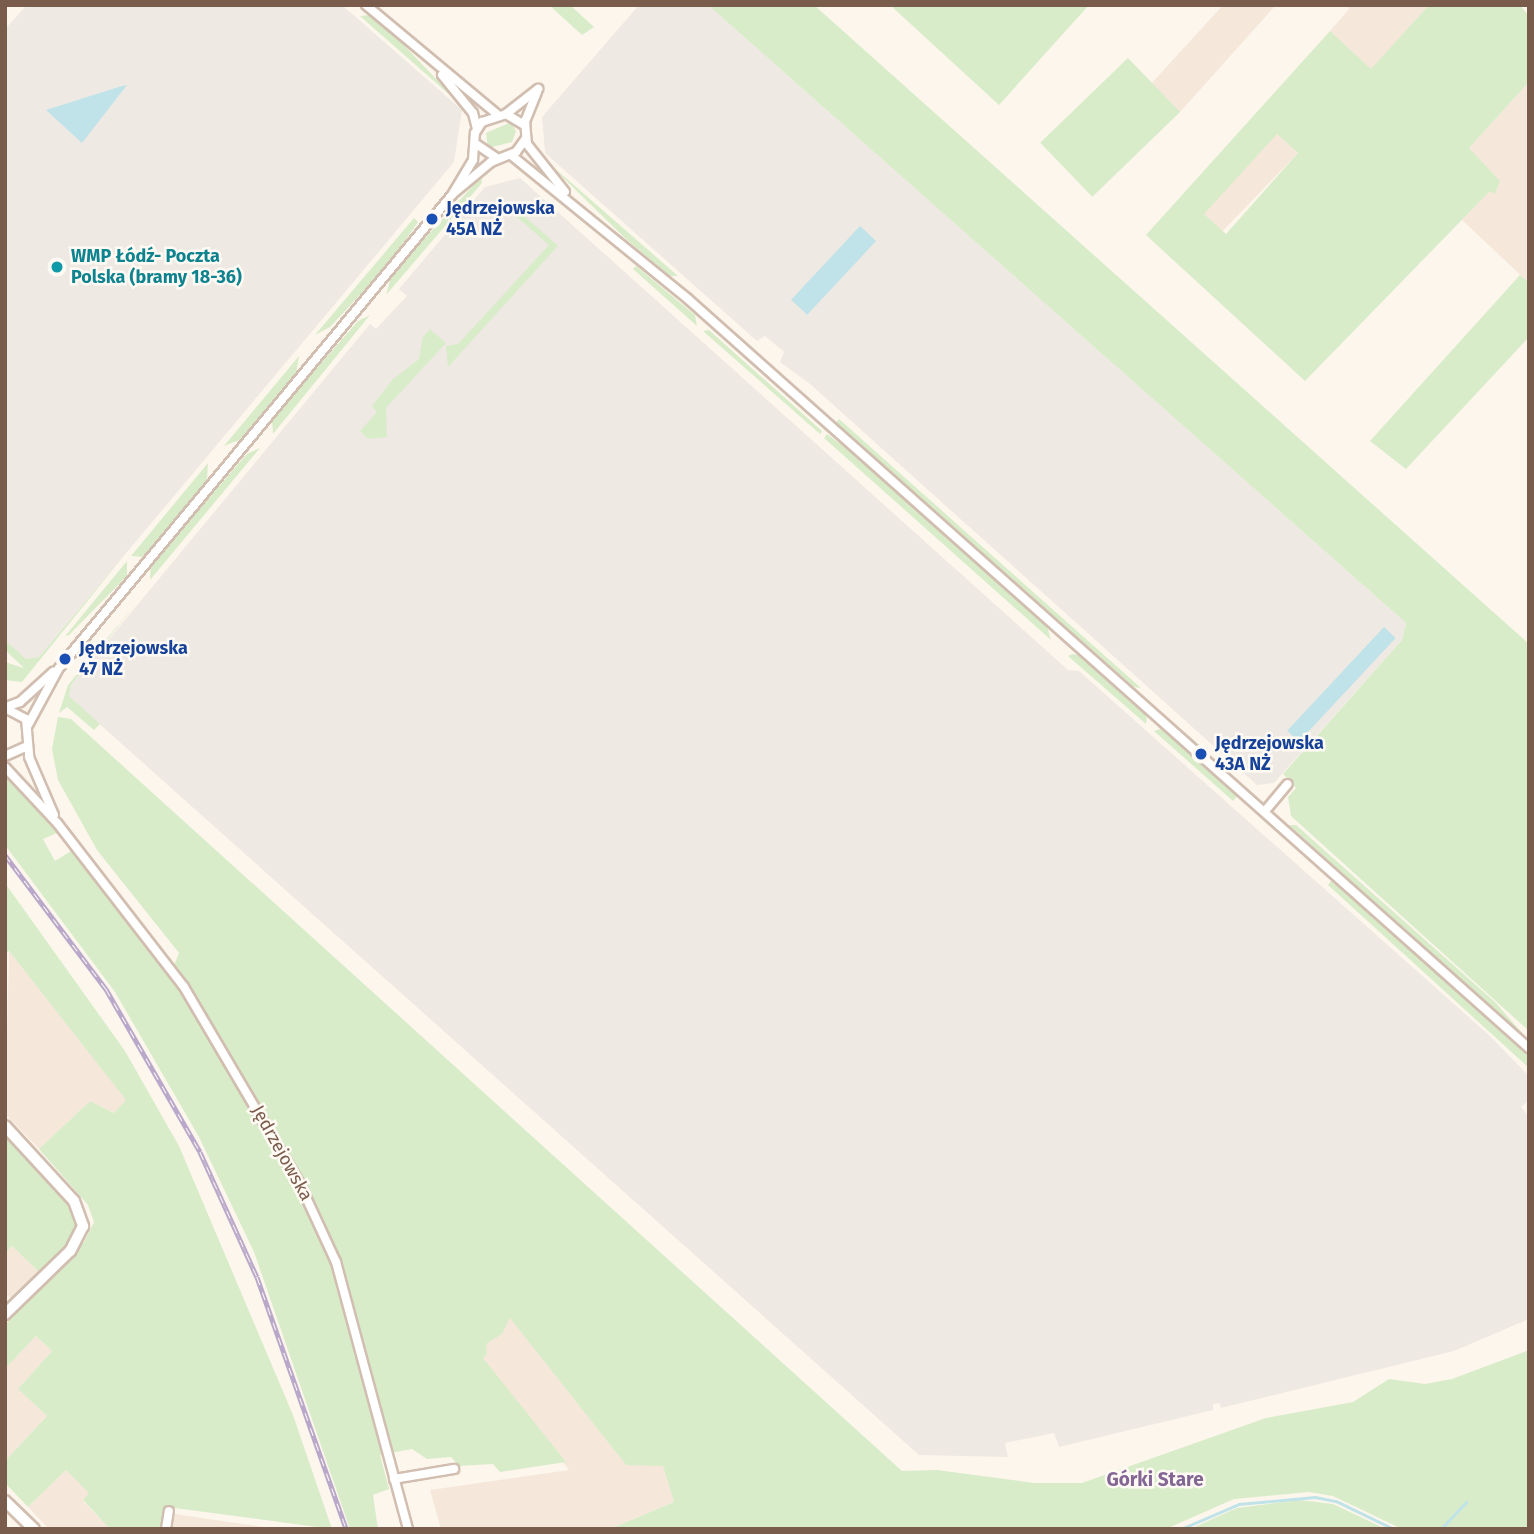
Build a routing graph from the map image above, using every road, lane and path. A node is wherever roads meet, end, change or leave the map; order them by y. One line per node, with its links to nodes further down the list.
1 (366, 5): 2 (street)
2 (426, 57): 3 (street); 5 (street)
3 (503, 115): 4 (street); 4 (street); 5 (street)
4 (524, 125): 6 (street)
5 (477, 129): 7 (street)
6 (526, 138): 8 (street); 11 (street)
7 (475, 144): 9 (street); 10 (street)
8 (511, 155): 9 (street); 11 (street)
9 (497, 158): 10 (street)
10 (452, 195): 12 (street)
11 (577, 207): 19 (street)
12 (59, 668): 13 (street); 14 (street)
13 (5, 708): 14 (street)
14 (28, 725): 15 (street, Jędrzejowska)
15 (27, 746): 16 (street); 20 (street, Jędrzejowska)
16 (5, 756)
17 (5, 767): 20 (street, Jędrzejowska)
18 (1289, 784): 19 (street)
19 (1265, 811): 21 (street)
20 (58, 824): 25 (street, Jędrzejowska)
21 (1529, 1048)
22 (5, 1126): 23 (street)
23 (5, 1314)
24 (454, 1469): 25 (street)
25 (394, 1479): 30 (street, Jędrzejowska)
26 (5, 1501): 28 (street)
27 (169, 1511): 29 (street)
28 (34, 1529)
29 (166, 1529)
30 (408, 1529)

